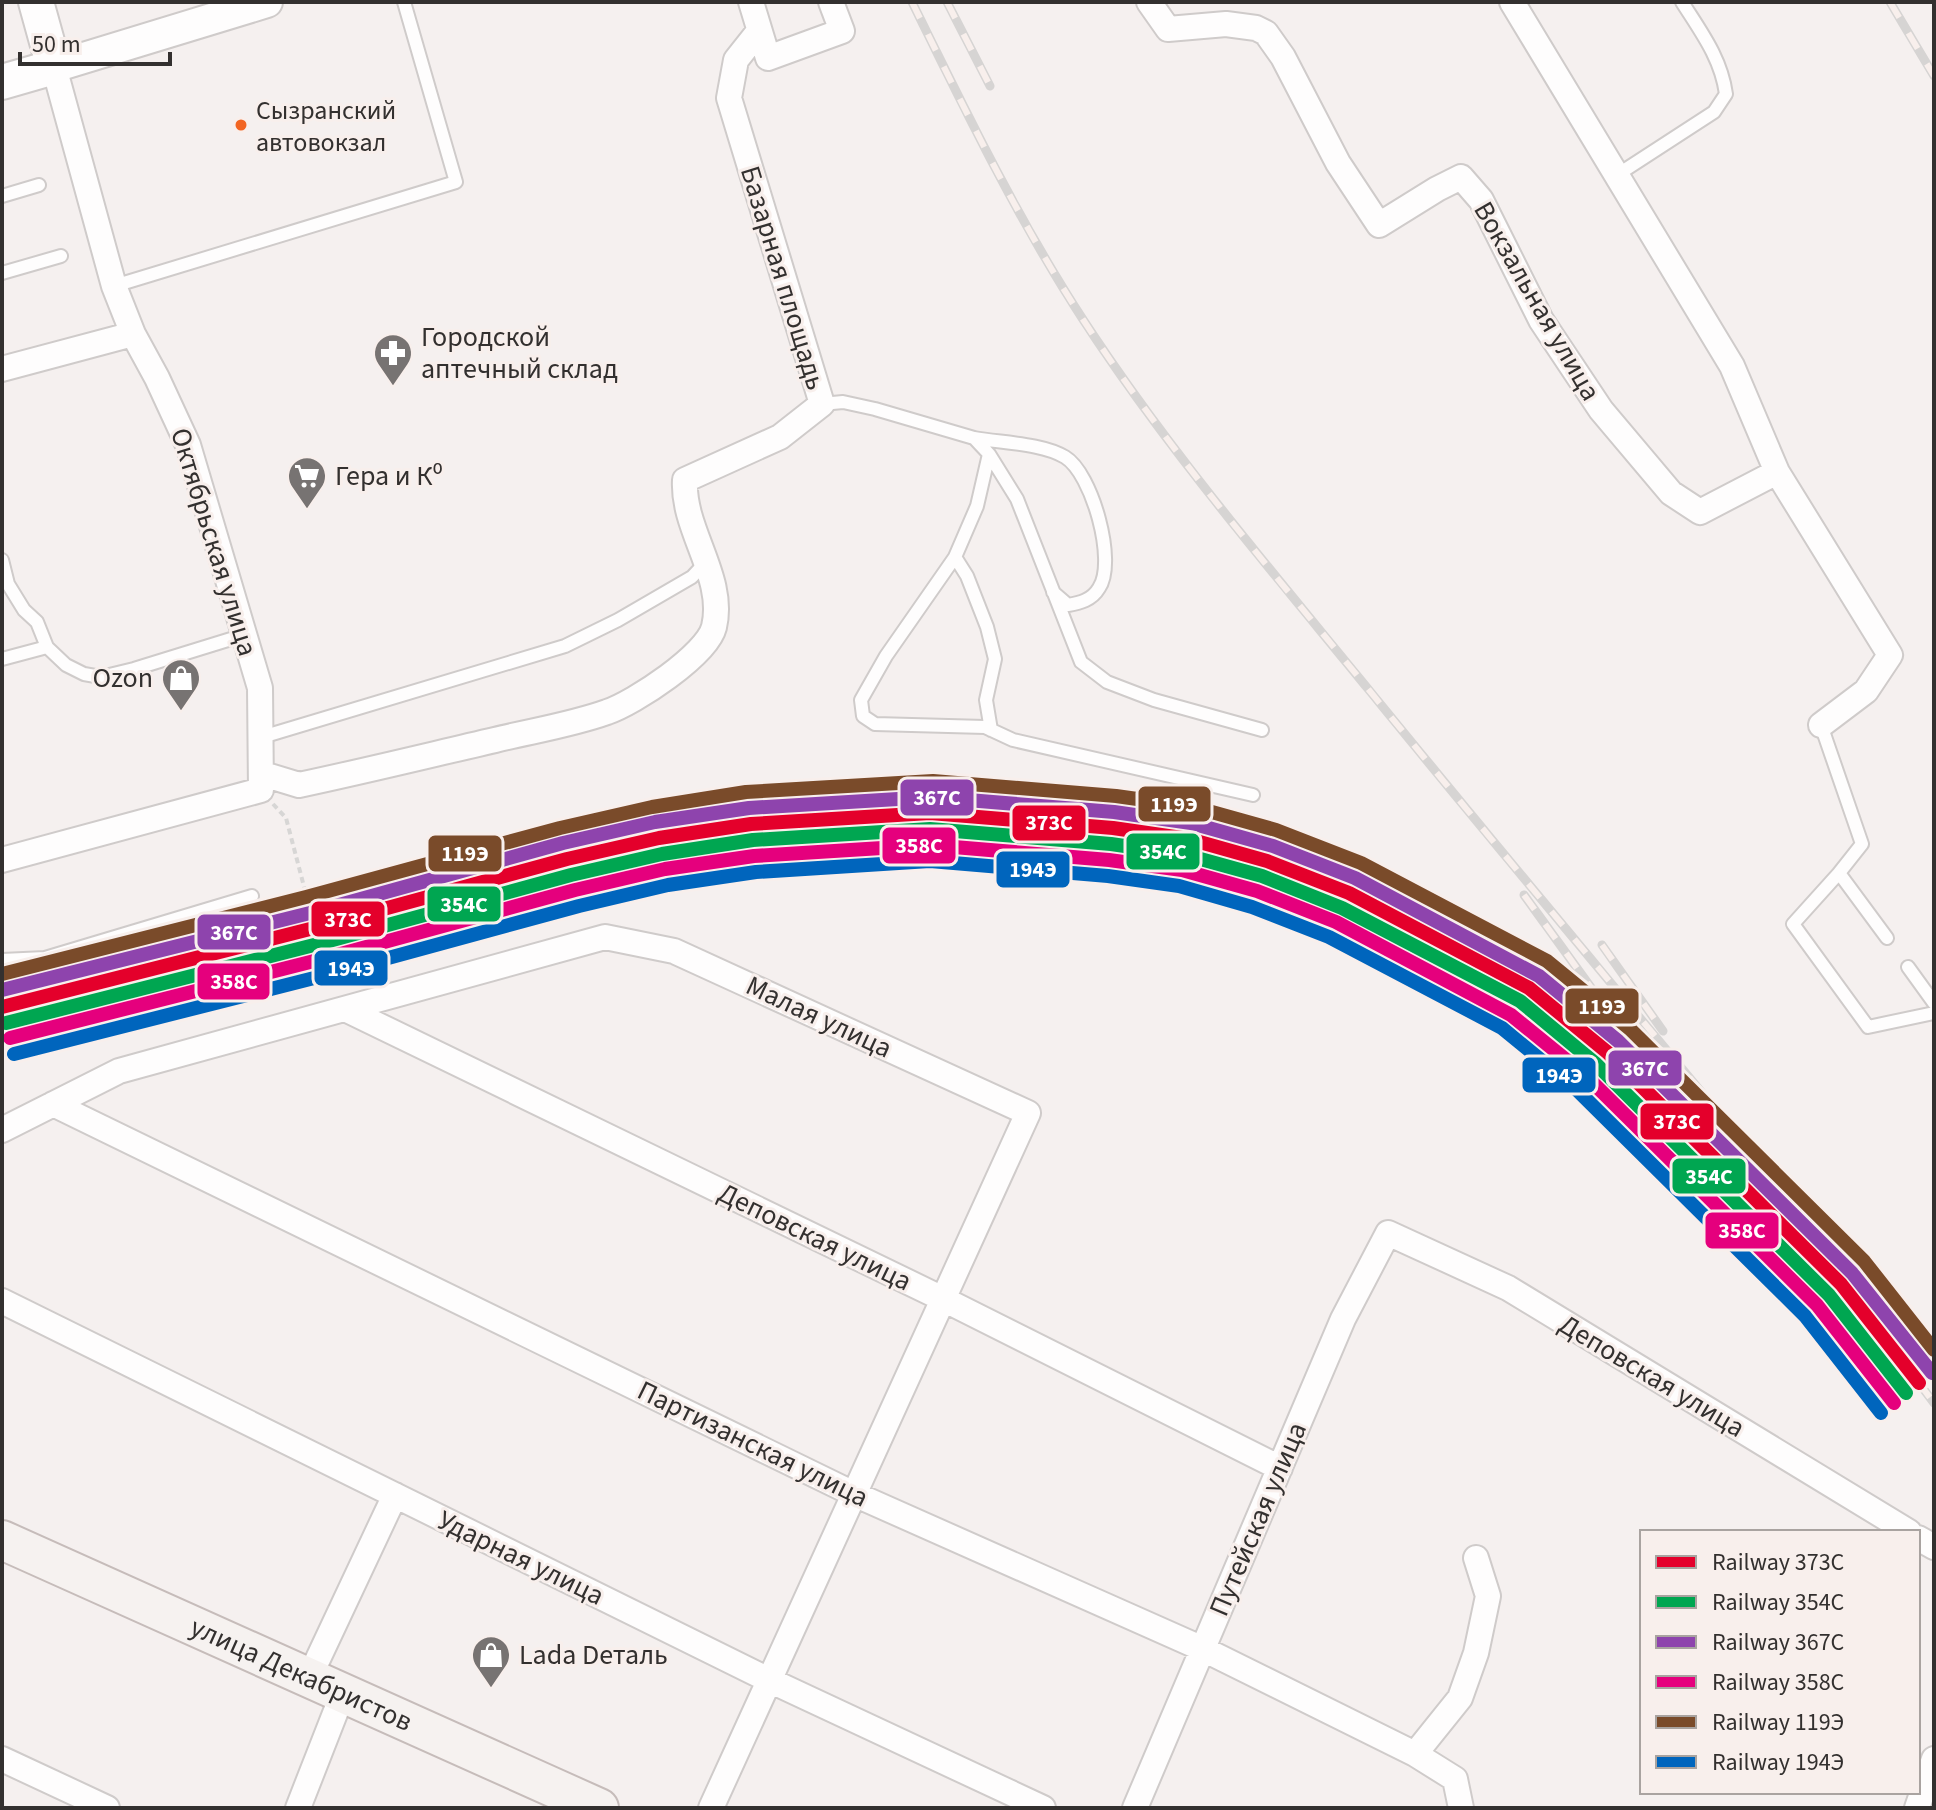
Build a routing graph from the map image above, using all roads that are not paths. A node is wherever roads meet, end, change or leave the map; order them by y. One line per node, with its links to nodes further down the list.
1 (36, 2): 11 (main road, Октябрьская улица)
2 (267, 2): 9 (street)
3 (404, 2): 18 (lane)
4 (751, 2): 10 (street)
5 (831, 2): 10 (street)
6 (1149, 2): 24 (street, Вокзальная улица)
7 (1512, 2): 13 (street)
8 (1682, 2): 13 (lane)
9 (223, 8): 11 (street)
10 (759, 31): 21 (street, Базарная площадь)
11 (54, 67): 12 (main road); 18 (street, Октябрьская улица)
12 (2, 82)
13 (1617, 175): 24 (street)
14 (39, 185): 15 (lane)
15 (2, 196)
16 (61, 256): 17 (lane)
17 (2, 273)
18 (114, 286): 19 (street, Октябрьская улица)
19 (133, 334): 20 (street); 29 (street, Октябрьская улица)
20 (2, 369)
21 (822, 404): 22 (lane); 27 (street, Базарная площадь)
22 (974, 438): 23 (lane); 28 (lane)
23 (989, 454): 25 (lane); 28 (lane)
24 (1777, 472): 32 (street)
25 (955, 557): 33 (lane); 33 (lane)
26 (2, 560): 30 (lane)
27 (705, 563): 35 (lane); 36 (street, Базарная площадь)
28 (1052, 591): 34 (lane)
29 (244, 635): 30 (lane); 35 (street, Октябрьская улица)
30 (47, 647): 31 (lane)
31 (2, 659)
32 (1821, 725): 39 (lane)
33 (991, 730): 37 (lane)
34 (1262, 730)
35 (262, 737): 36 (street, Октябрьская улица)
36 (263, 774): 38 (street)
37 (1253, 795)
38 (2, 860)
39 (1839, 873): 41 (lane); 46 (lane)
40 (252, 896): 42 (lane)
41 (1887, 938)
42 (2, 960)
43 (1908, 967): 44 (lane)
44 (1934, 1003)
45 (347, 1010): 47 (street); 50 (street, Деповская улица); 50 (street, Малая улица)
46 (1934, 1013)
47 (53, 1104): 48 (street); 53 (street, Партизанская улица)
48 (2, 1130)
49 (1388, 1233): 52 (street, Путейская улица); 55 (street, Деповская улица)
50 (943, 1299): 52 (street, Деповская улица); 53 (street)
51 (2, 1301): 54 (street, Ударная улица)
52 (1280, 1468): 58 (street, Путейская улица)
53 (854, 1494): 58 (street, Партизанская улица); 60 (street)
54 (395, 1495): 59 (street); 60 (street, Ударная улица)
55 (1906, 1530)
56 (2, 1540): 59 (main road, улица Декабристов)
57 (1476, 1558): 62 (street)
58 (1203, 1649): 62 (street, Партизанская улица); 70 (street, Путейская улица)
59 (309, 1678): 61 (main road, улица Декабристов)
60 (769, 1680): 68 (street); 69 (street, Ударная улица)
61 (343, 1693): 66 (street); 67 (main road, улица Декабристов)
62 (1415, 1754): 71 (street, Партизанская улица)
63 (2, 1759): 65 (street)
64 (1934, 1759): 72 (street)
65 (107, 1808)
66 (298, 1808)
67 (599, 1808)
68 (711, 1808)
69 (1043, 1808)
70 (1135, 1808)
71 (1461, 1808)
72 (1917, 1808)

